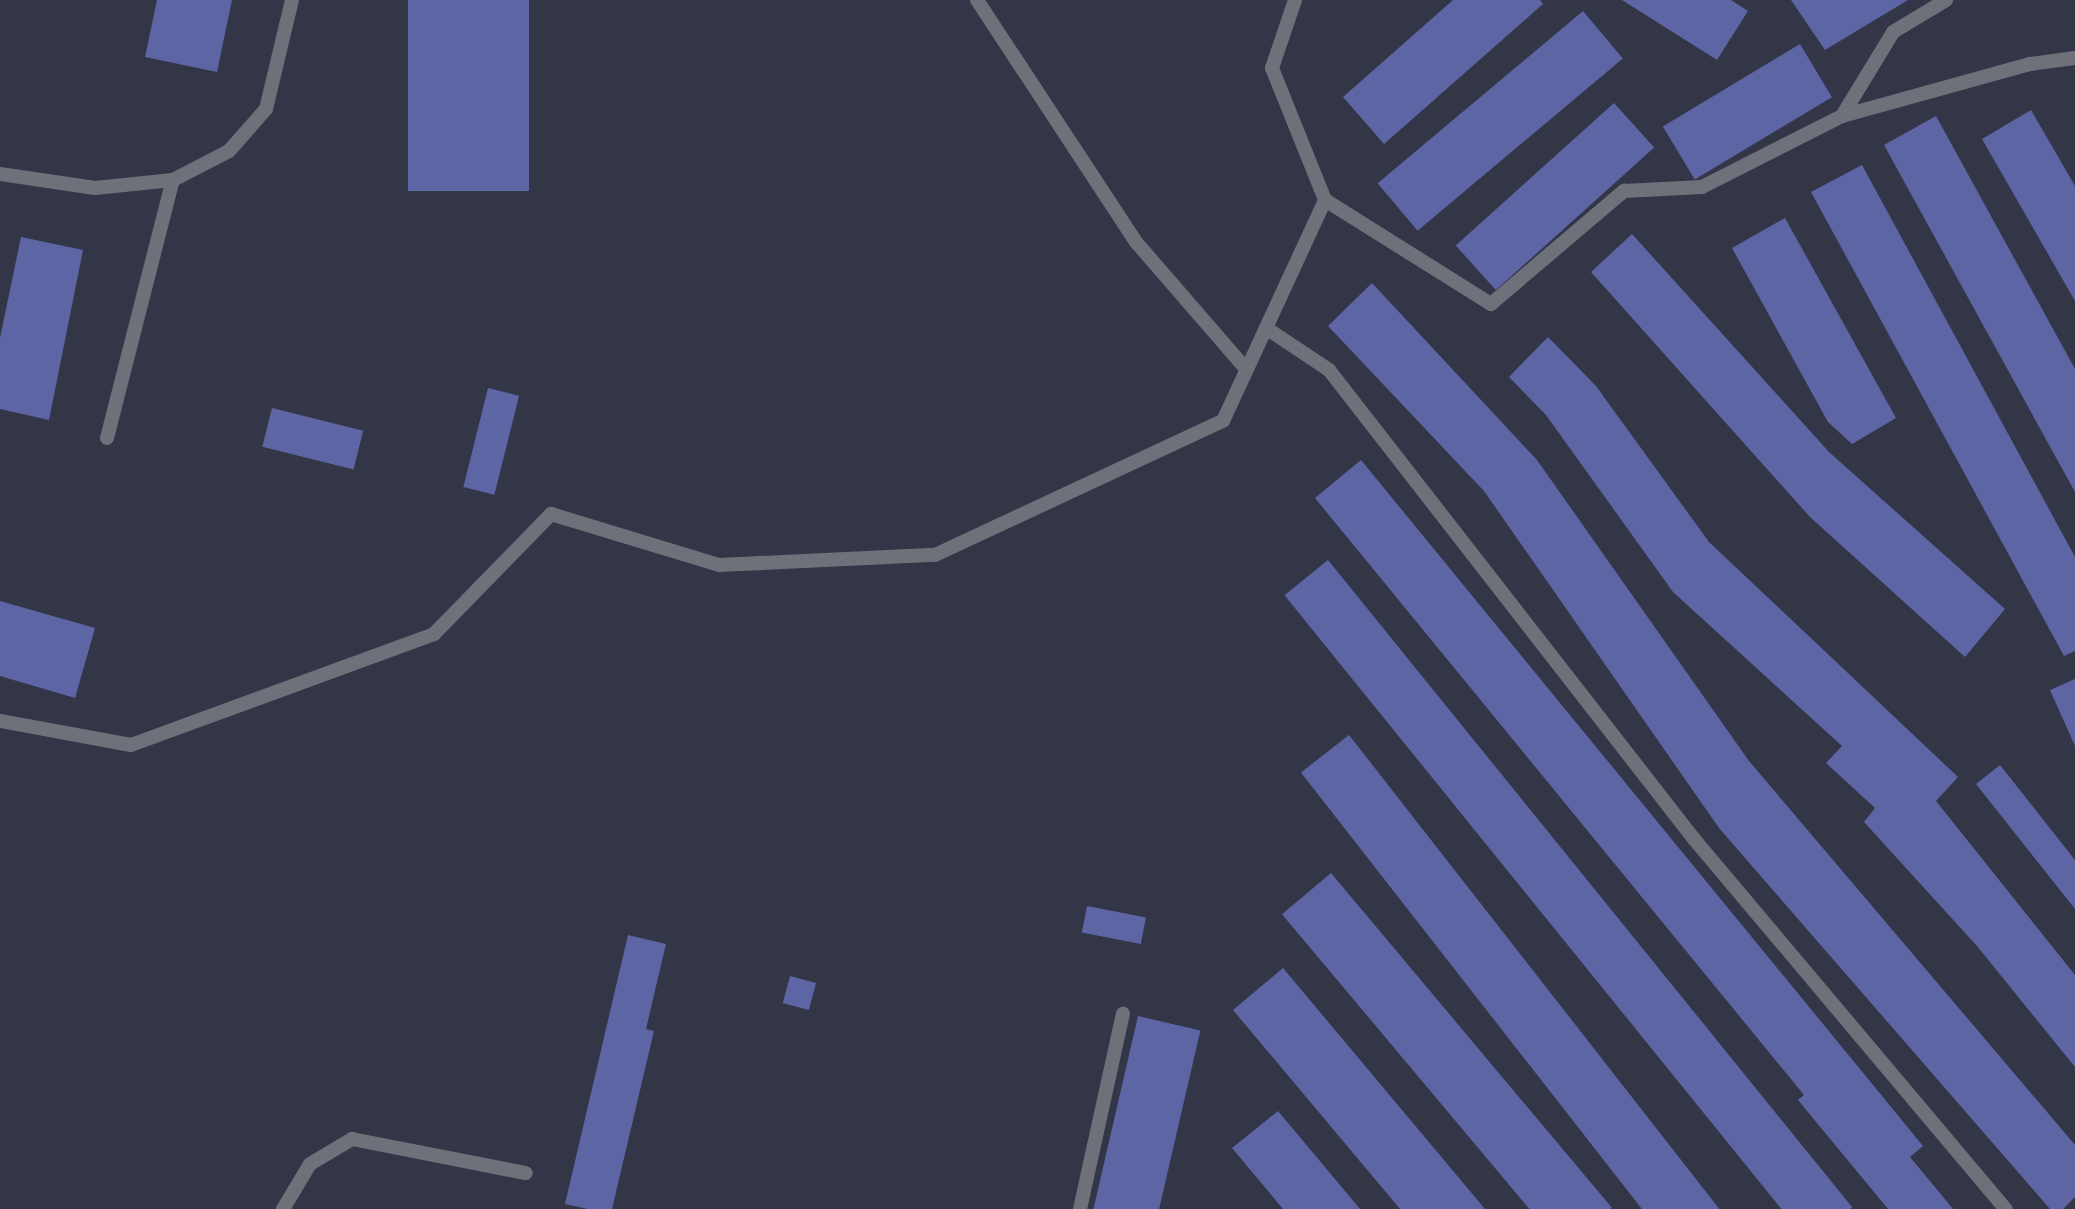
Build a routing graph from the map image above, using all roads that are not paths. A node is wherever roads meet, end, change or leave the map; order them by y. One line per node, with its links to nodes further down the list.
1 (292, 0): 8 (street)
2 (977, 0): 11 (street)
3 (1295, 0): 9 (street)
4 (1946, 0): 6 (street)
5 (2075, 58): 6 (street)
6 (1842, 116): 9 (street)
7 (0, 174): 8 (street)
8 (173, 180): 12 (street)
9 (1325, 200): 10 (street)
10 (1266, 328): 11 (street); 18 (street)
11 (1247, 370): 13 (street)
12 (107, 438)
13 (0, 721)
14 (1123, 1014): 17 (street)
15 (526, 1173): 16 (street)
16 (283, 1209)
17 (1080, 1209)
18 (2006, 1209)

